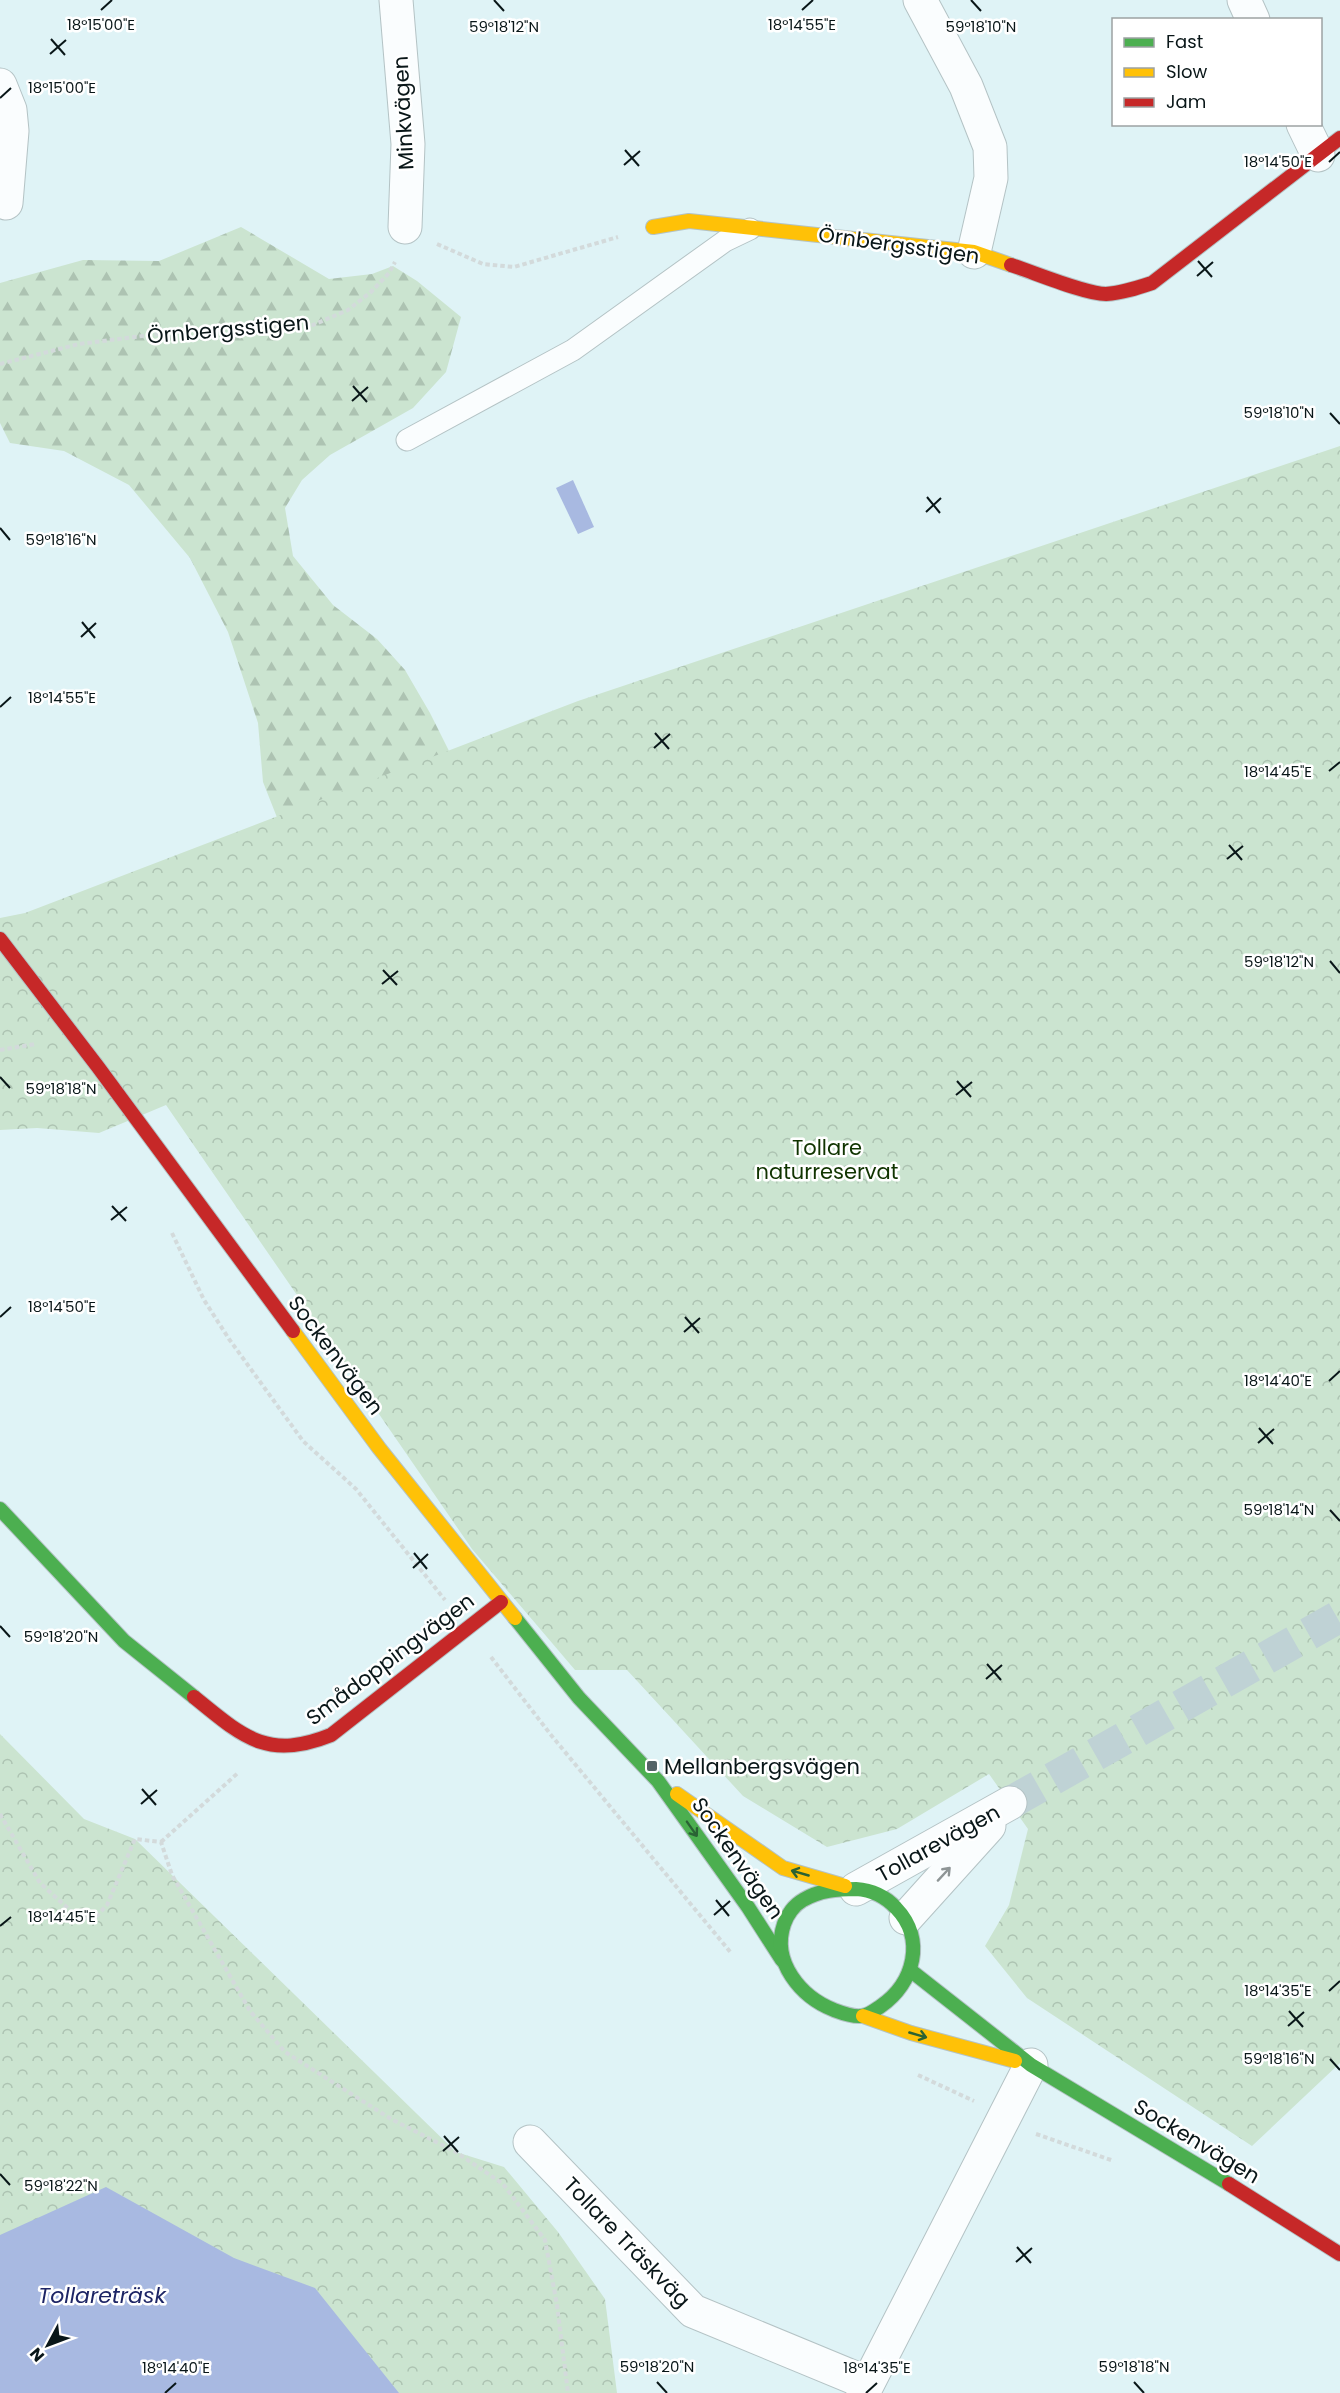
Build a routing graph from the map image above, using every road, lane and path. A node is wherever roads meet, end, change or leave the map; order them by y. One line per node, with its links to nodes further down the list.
1 (396, 0): 10 (street, Minkvägen)
2 (920, 0): 12 (street)
3 (1245, 0): 4 (street)
4 (1252, 18)
5 (0, 85): 8 (street)
6 (1305, 126): 7 (street, Örnbergsstigen)
7 (1329, 146): 12 (street, Örnbergsstigen)
8 (6, 203)
9 (653, 226): 10 (path); 11 (street, Örnbergsstigen)
10 (405, 227): 13 (path, Örnbergsstigen)
11 (753, 227): 12 (street, Örnbergsstigen); 14 (lane)
12 (974, 252)
13 (0, 364)
14 (406, 440)
15 (0, 939): 19 (street, Sockenvägen)
16 (43, 1043): 17 (path)
17 (0, 1050)
18 (0, 1509): 19 (street, Smådoppingvägen)
19 (501, 1602): 20 (street, Sockenvägen)
20 (658, 1781): 24 (street, Sockenvägen, one-way to 20); 26 (street, Sockenvägen, one-way to 26)
21 (218, 1792): 23 (path)
22 (0, 1814): 23 (path)
23 (161, 1842): 33 (path)
24 (856, 1889): 25 (street); 25 (street, Tollarevägen, one-way to 24); 26 (street)
25 (906, 1918): 27 (street)
26 (782, 1960): 28 (street)
27 (910, 1970): 28 (street); 29 (street, Sockenvägen)
28 (863, 2016): 29 (street, Sockenvägen, one-way to 29)
29 (1031, 2066): 31 (street, Sockenvägen); 32 (street, Tollare Träskväg)
30 (530, 2142): 32 (street, Tollare Träskväg)
31 (1340, 2254)
32 (865, 2388)
33 (568, 2393)

